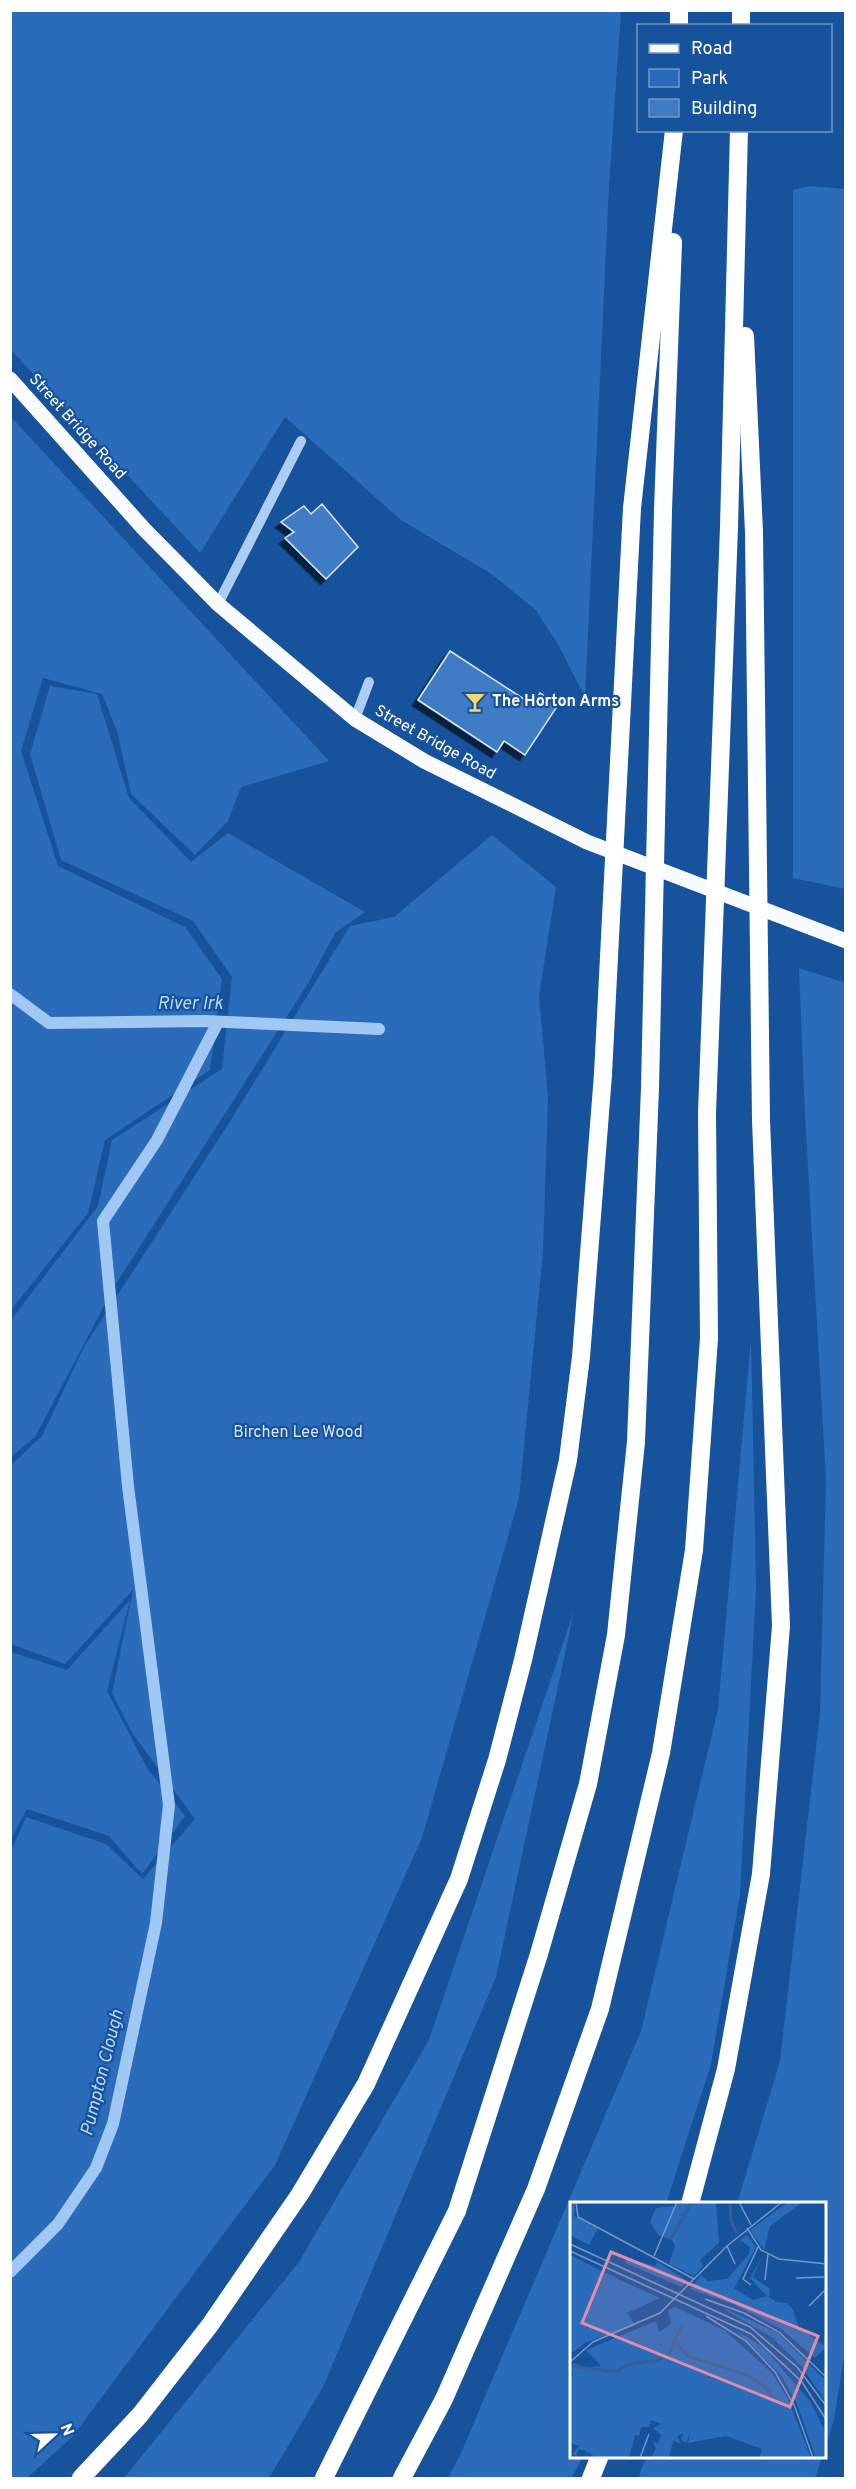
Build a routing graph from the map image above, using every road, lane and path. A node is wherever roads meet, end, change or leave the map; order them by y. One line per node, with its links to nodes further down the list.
1 (675, 132): 13 (highway, bridge)
2 (675, 132): 14 (highway, bridge)
3 (739, 132): 4 (highway)
4 (739, 187): 11 (highway, bridge); 15 (highway, bridge)
5 (10, 379): 7 (main road, Street Bridge Road)
6 (301, 441): 7 (lane)
7 (218, 604): 9 (main road, Street Bridge Road)
8 (369, 682): 9 (lane)
9 (355, 719): 10 (main road, Street Bridge Road)
10 (846, 941)
11 (691, 2202)
12 (598, 2459): 16 (highway)
13 (81, 2478)
14 (324, 2478)
15 (402, 2478)
16 (591, 2478)

